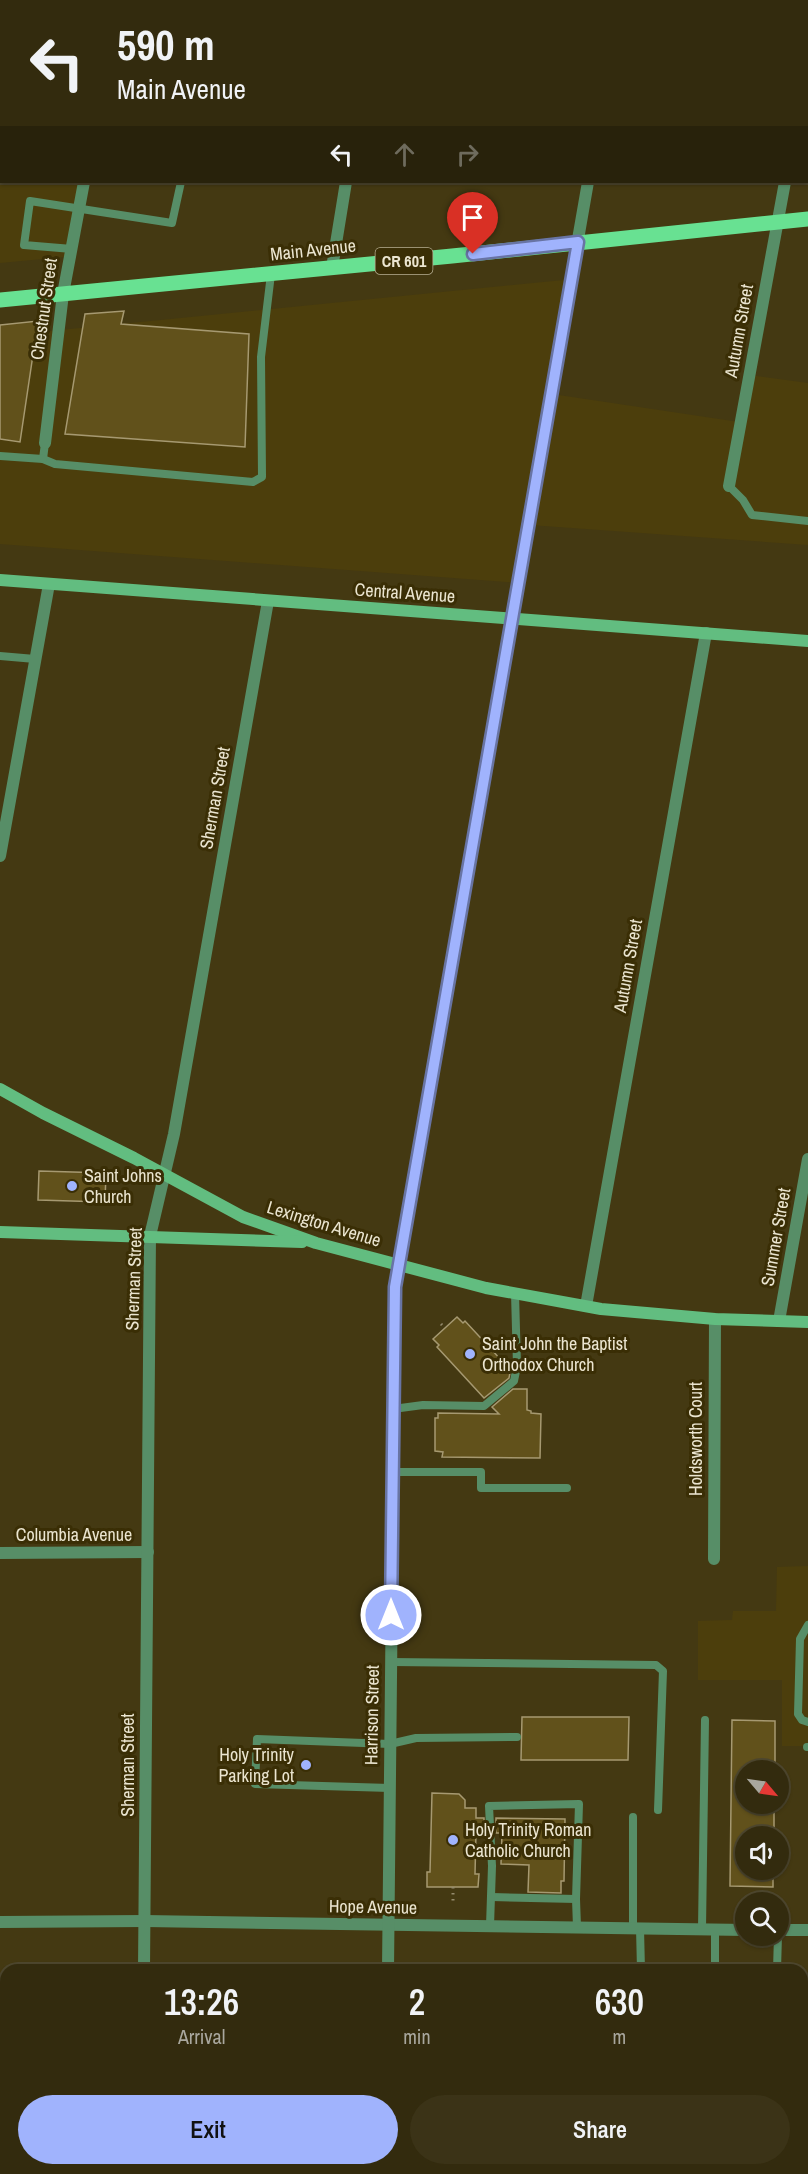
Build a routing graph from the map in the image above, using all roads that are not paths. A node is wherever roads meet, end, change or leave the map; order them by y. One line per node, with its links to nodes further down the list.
1 (84, 183): 6 (street, Chestnut Street)
2 (181, 183): 6 (lane)
3 (346, 183): 11 (street)
4 (588, 183): 9 (street, Harrison Street)
5 (785, 183): 8 (street, Autumn Street)
6 (79, 208): 10 (street, Chestnut Street); 10 (lane)
7 (808, 219): 8 (main road, Main Avenue / CR 601)
8 (778, 222): 9 (main road, Main Avenue / CR 601); 18 (street, Autumn Street)
9 (578, 242): 11 (main road, Main Avenue / CR 601); 23 (street, Harrison Street)
10 (72, 249): 13 (street, Chestnut Street)
11 (332, 268): 12 (main road, Main Avenue / CR 601)
12 (271, 274): 13 (main road, Main Avenue / CR 601); 17 (lane)
13 (63, 294): 14 (main road, Main Avenue / CR 601); 15 (street, Chestnut Street)
14 (0, 300)
15 (45, 442): 17 (lane)
16 (0, 456): 17 (lane)
17 (43, 459)
18 (729, 486): 19 (lane)
19 (808, 521)
20 (0, 580): 21 (main road, Central Avenue)
21 (49, 584): 22 (main road, Central Avenue); 27 (street)
22 (268, 601): 23 (main road, Central Avenue); 31 (street, Sherman Street)
23 (511, 618): 24 (main road, Central Avenue); 35 (street, Harrison Street)
24 (706, 633): 25 (main road, Central Avenue); 37 (street, Autumn Street)
25 (808, 641)
26 (0, 656): 27 (lane)
27 (35, 659): 28 (street)
28 (0, 856)
29 (0, 1089): 31 (main road, Lexington Avenue)
30 (808, 1159): 39 (street, Summer Street)
31 (164, 1175): 33 (street, Sherman Street); 34 (main road, Lexington Avenue)
32 (0, 1232): 33 (main road)
33 (150, 1236): 34 (main road); 44 (street, Sherman Street)
34 (316, 1243): 35 (main road, Lexington Avenue)
35 (399, 1265): 36 (main road, Lexington Avenue); 41 (street, Harrison Street)
36 (515, 1293): 37 (main road, Lexington Avenue); 41 (lane)
37 (586, 1306): 38 (main road, Lexington Avenue)
38 (715, 1319): 39 (main road, Lexington Avenue); 46 (street, Holdsworth Court)
39 (780, 1322): 40 (main road, Lexington Avenue)
40 (808, 1322)
41 (393, 1409): 42 (street, Harrison Street)
42 (392, 1472): 43 (lane); 48 (street, Harrison Street)
43 (567, 1488)
44 (148, 1552): 45 (street, Columbia Avenue); 58 (street, Sherman Street)
45 (0, 1553)
46 (714, 1559)
47 (808, 1625): 50 (lane)
48 (391, 1662): 52 (street, Harrison Street); 54 (lane)
49 (705, 1720): 64 (lane)
50 (808, 1722)
51 (517, 1737): 52 (lane)
52 (390, 1744): 53 (street, Harrison Street); 53 (lane)
53 (390, 1788): 60 (street, Harrison Street)
54 (658, 1810)
55 (633, 1817): 63 (lane)
56 (492, 1897): 57 (lane); 57 (lane); 61 (lane)
57 (576, 1899): 62 (lane)
58 (145, 1921): 59 (street, Hope Avenue); 60 (street, Hope Avenue); 69 (street, Sherman Street)
59 (0, 1922)
60 (388, 1925): 61 (street, Hope Avenue); 70 (street, Harrison Street)
61 (490, 1926): 62 (street, Hope Avenue)
62 (577, 1927): 63 (street, Hope Avenue)
63 (637, 1928): 64 (street, Hope Avenue); 71 (lane)
64 (709, 1929): 65 (street, Hope Avenue); 72 (lane)
65 (735, 1930)
66 (789, 1930): 67 (street)
67 (808, 1930)
68 (778, 1946): 73 (lane)
69 (144, 1964)
70 (388, 1964)
71 (640, 1964)
72 (714, 1964)
73 (777, 1964)

